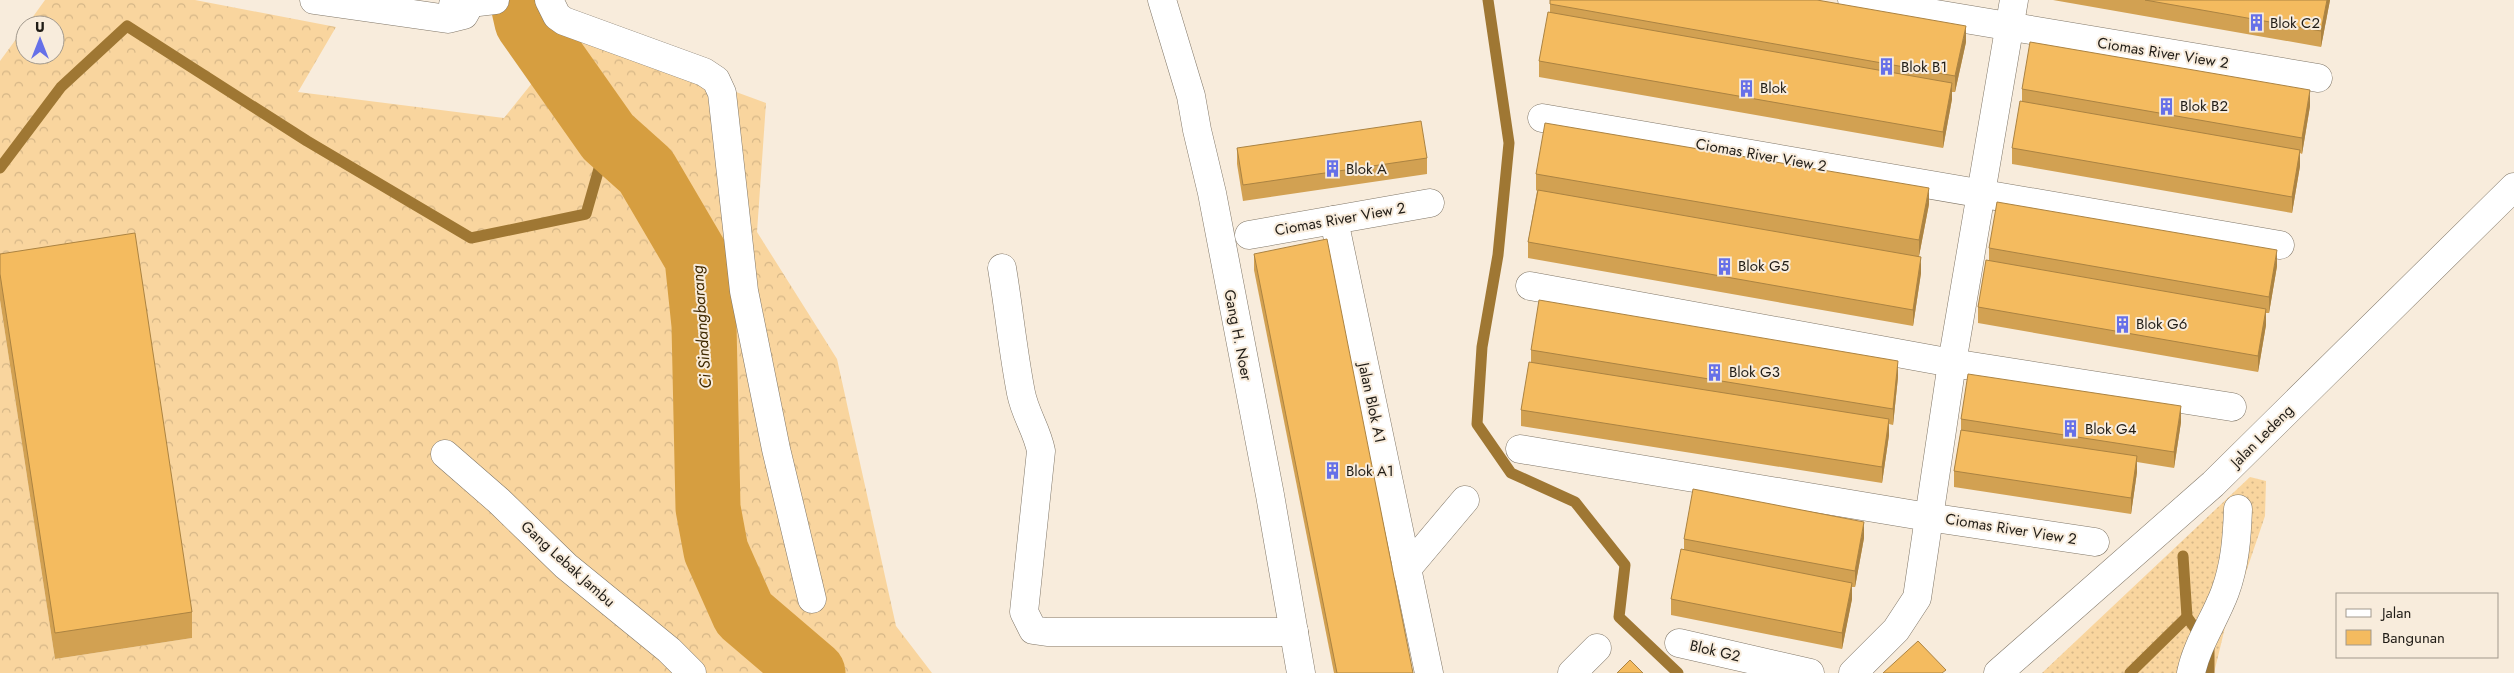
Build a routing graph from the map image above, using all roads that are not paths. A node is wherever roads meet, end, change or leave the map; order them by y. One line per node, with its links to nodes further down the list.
1 (314, 0): 6 (street)
2 (549, 0): 27 (street)
3 (1162, 0): 28 (street, Gang H. Noer)
4 (1852, 0): 7 (street, Ciomas River View 2)
5 (2014, 0): 7 (street, Ciomas River View 2)
6 (479, 4)
7 (2009, 28): 8 (street, Ciomas River View 2); 11 (street, Ciomas River View 2)
8 (2318, 78)
9 (1542, 118): 11 (street, Ciomas River View 2)
10 (2514, 187): 38 (street, Jalan Ledeng)
11 (1980, 193): 15 (street, Ciomas River View 2); 18 (street, Ciomas River View 2)
12 (1430, 203): 13 (street, Ciomas River View 2)
13 (1334, 220): 14 (street, Ciomas River View 2); 26 (street, Jalan Blok A1)
14 (1249, 235)
15 (2280, 245)
16 (1002, 268): 28 (street)
17 (1530, 286): 18 (street)
18 (1952, 363): 19 (street); 24 (street, Ciomas River View 2)
19 (2232, 408)
20 (1520, 449): 24 (street, Ciomas River View 2)
21 (445, 454): 32 (street, Gang Lebak Jambu)
22 (1466, 500): 26 (street)
23 (2238, 509): 31 (street)
24 (1928, 516): 25 (street, Ciomas River View 2); 37 (street, Ciomas River View 2)
25 (2095, 542)
26 (1406, 570): 34 (street, Jalan Blok A1)
27 (812, 599)
28 (1294, 632): 33 (street, Gang H. Noer)
29 (1679, 643): 36 (street, Blok G2)
30 (1597, 648): 35 (street)
31 (2193, 666)
32 (692, 673)
33 (1301, 673)
34 (1429, 673)
35 (1572, 673)
36 (1810, 673)
37 (1852, 673)
38 (1998, 673)

